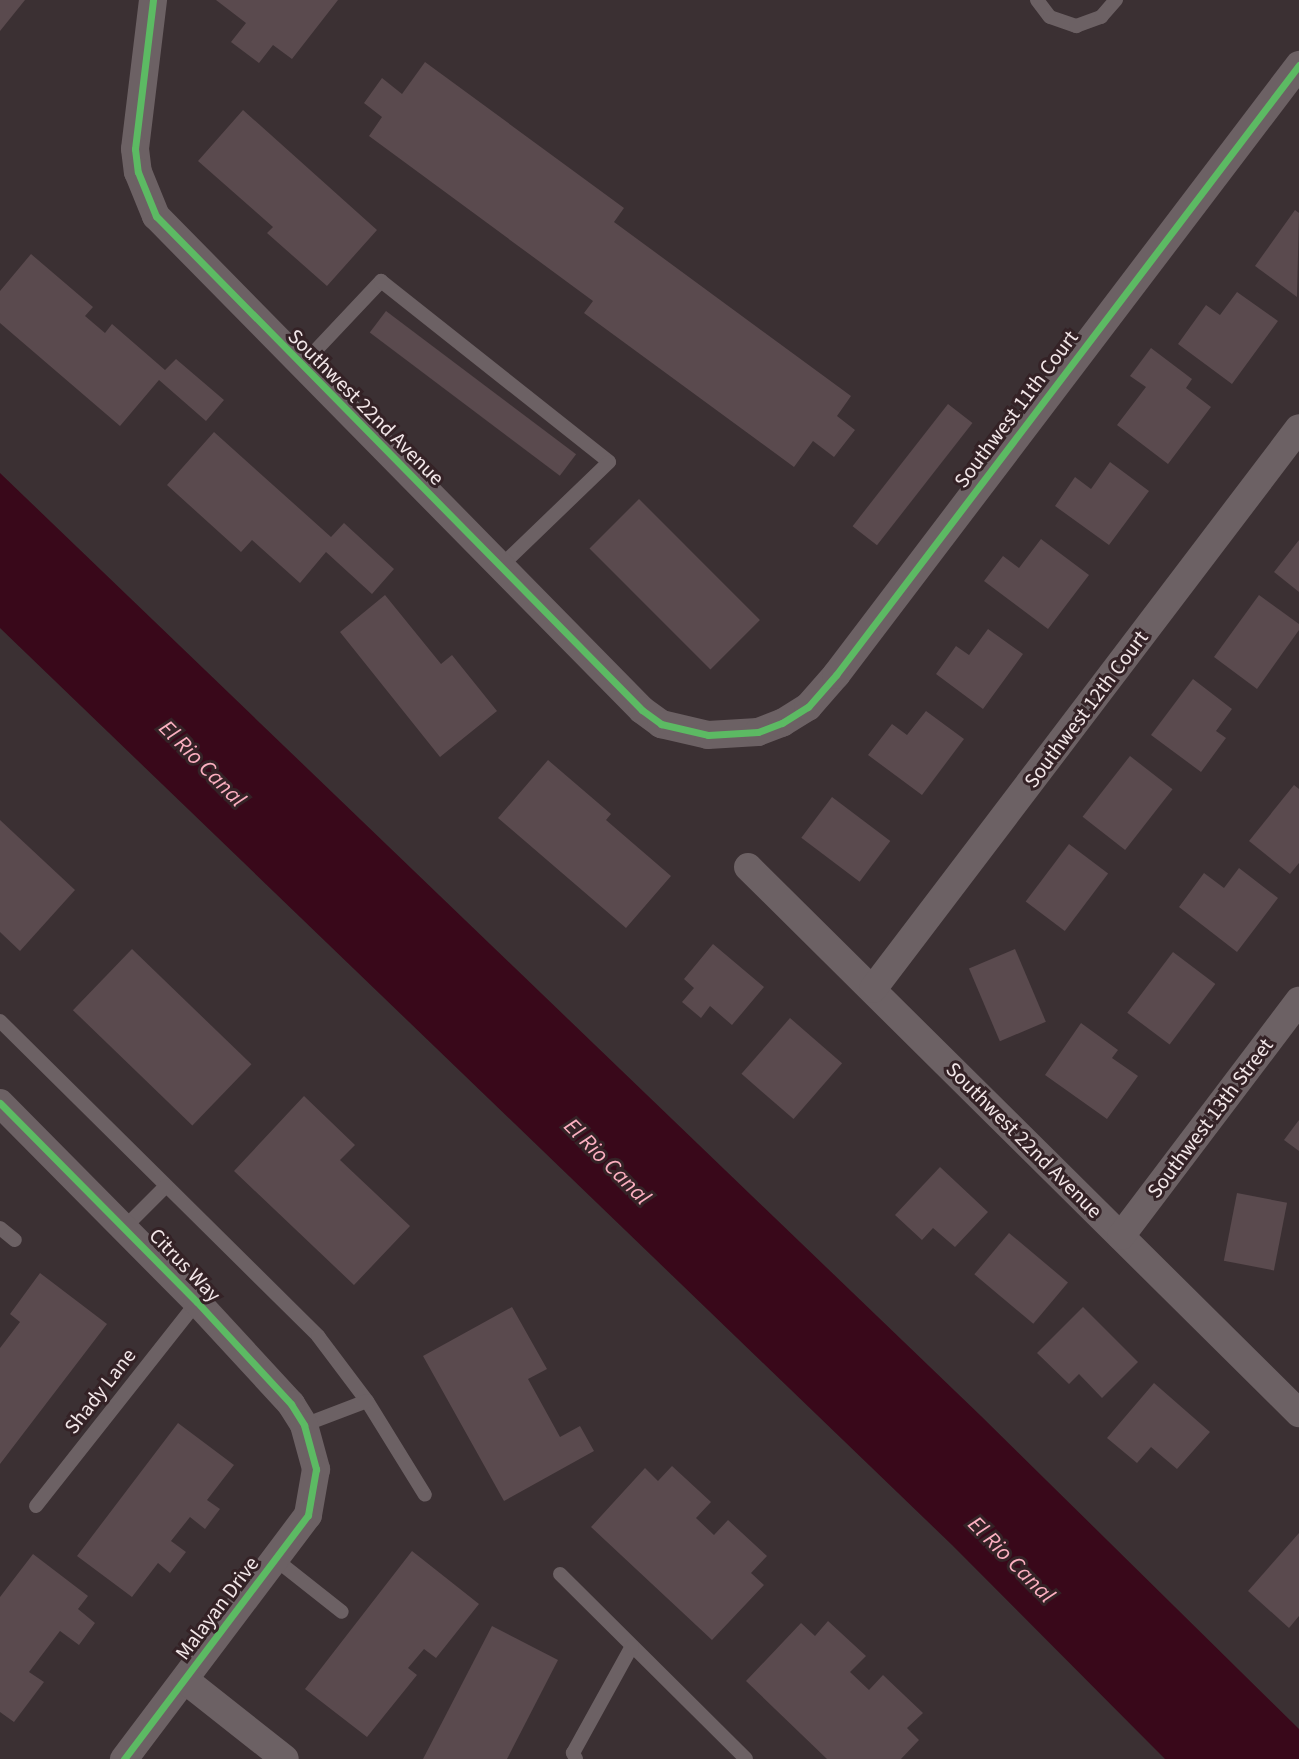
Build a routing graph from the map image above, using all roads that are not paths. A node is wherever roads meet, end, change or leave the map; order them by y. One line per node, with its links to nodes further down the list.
1 (153, 0): 5 (street, Southwest 22nd Avenue)
2 (1037, 0): 3 (lane)
3 (1116, 0)
4 (1299, 65): 8 (street, Southwest 11th Court)
5 (301, 366): 7 (street, Southwest 22nd Avenue); 7 (lane)
6 (1299, 428): 10 (street, Southwest 12th Court)
7 (500, 567): 8 (street, Southwest 22nd Avenue)
8 (732, 736)
9 (748, 867): 10 (street, Southwest 22nd Avenue)
10 (873, 989): 17 (street, Southwest 22nd Avenue)
11 (1299, 1001): 17 (street, Southwest 13th Street)
12 (2, 1028): 14 (lane)
13 (0, 1103): 16 (street, Citrus Way)
14 (166, 1186): 16 (lane); 20 (lane)
15 (0, 1228): 18 (lane)
16 (124, 1228): 19 (street, Citrus Way)
17 (1121, 1236): 21 (street, Southwest 22nd Avenue)
18 (15, 1240)
19 (197, 1302): 22 (street, Citrus Way); 25 (lane, Shady Lane)
20 (367, 1401): 22 (lane); 24 (lane)
21 (1299, 1413)
22 (304, 1425): 23 (street, Citrus Way)
23 (316, 1469): 26 (street, Malayan Drive)
24 (425, 1495)
25 (36, 1506)
26 (275, 1559): 28 (lane); 30 (street, Malayan Drive)
27 (560, 1574): 29 (lane)
28 (342, 1612)
29 (632, 1646): 33 (lane); 34 (lane)
30 (184, 1680): 31 (street, Malayan Drive); 32 (street)
31 (124, 1759)
32 (285, 1759)
33 (576, 1759)
34 (746, 1759)

